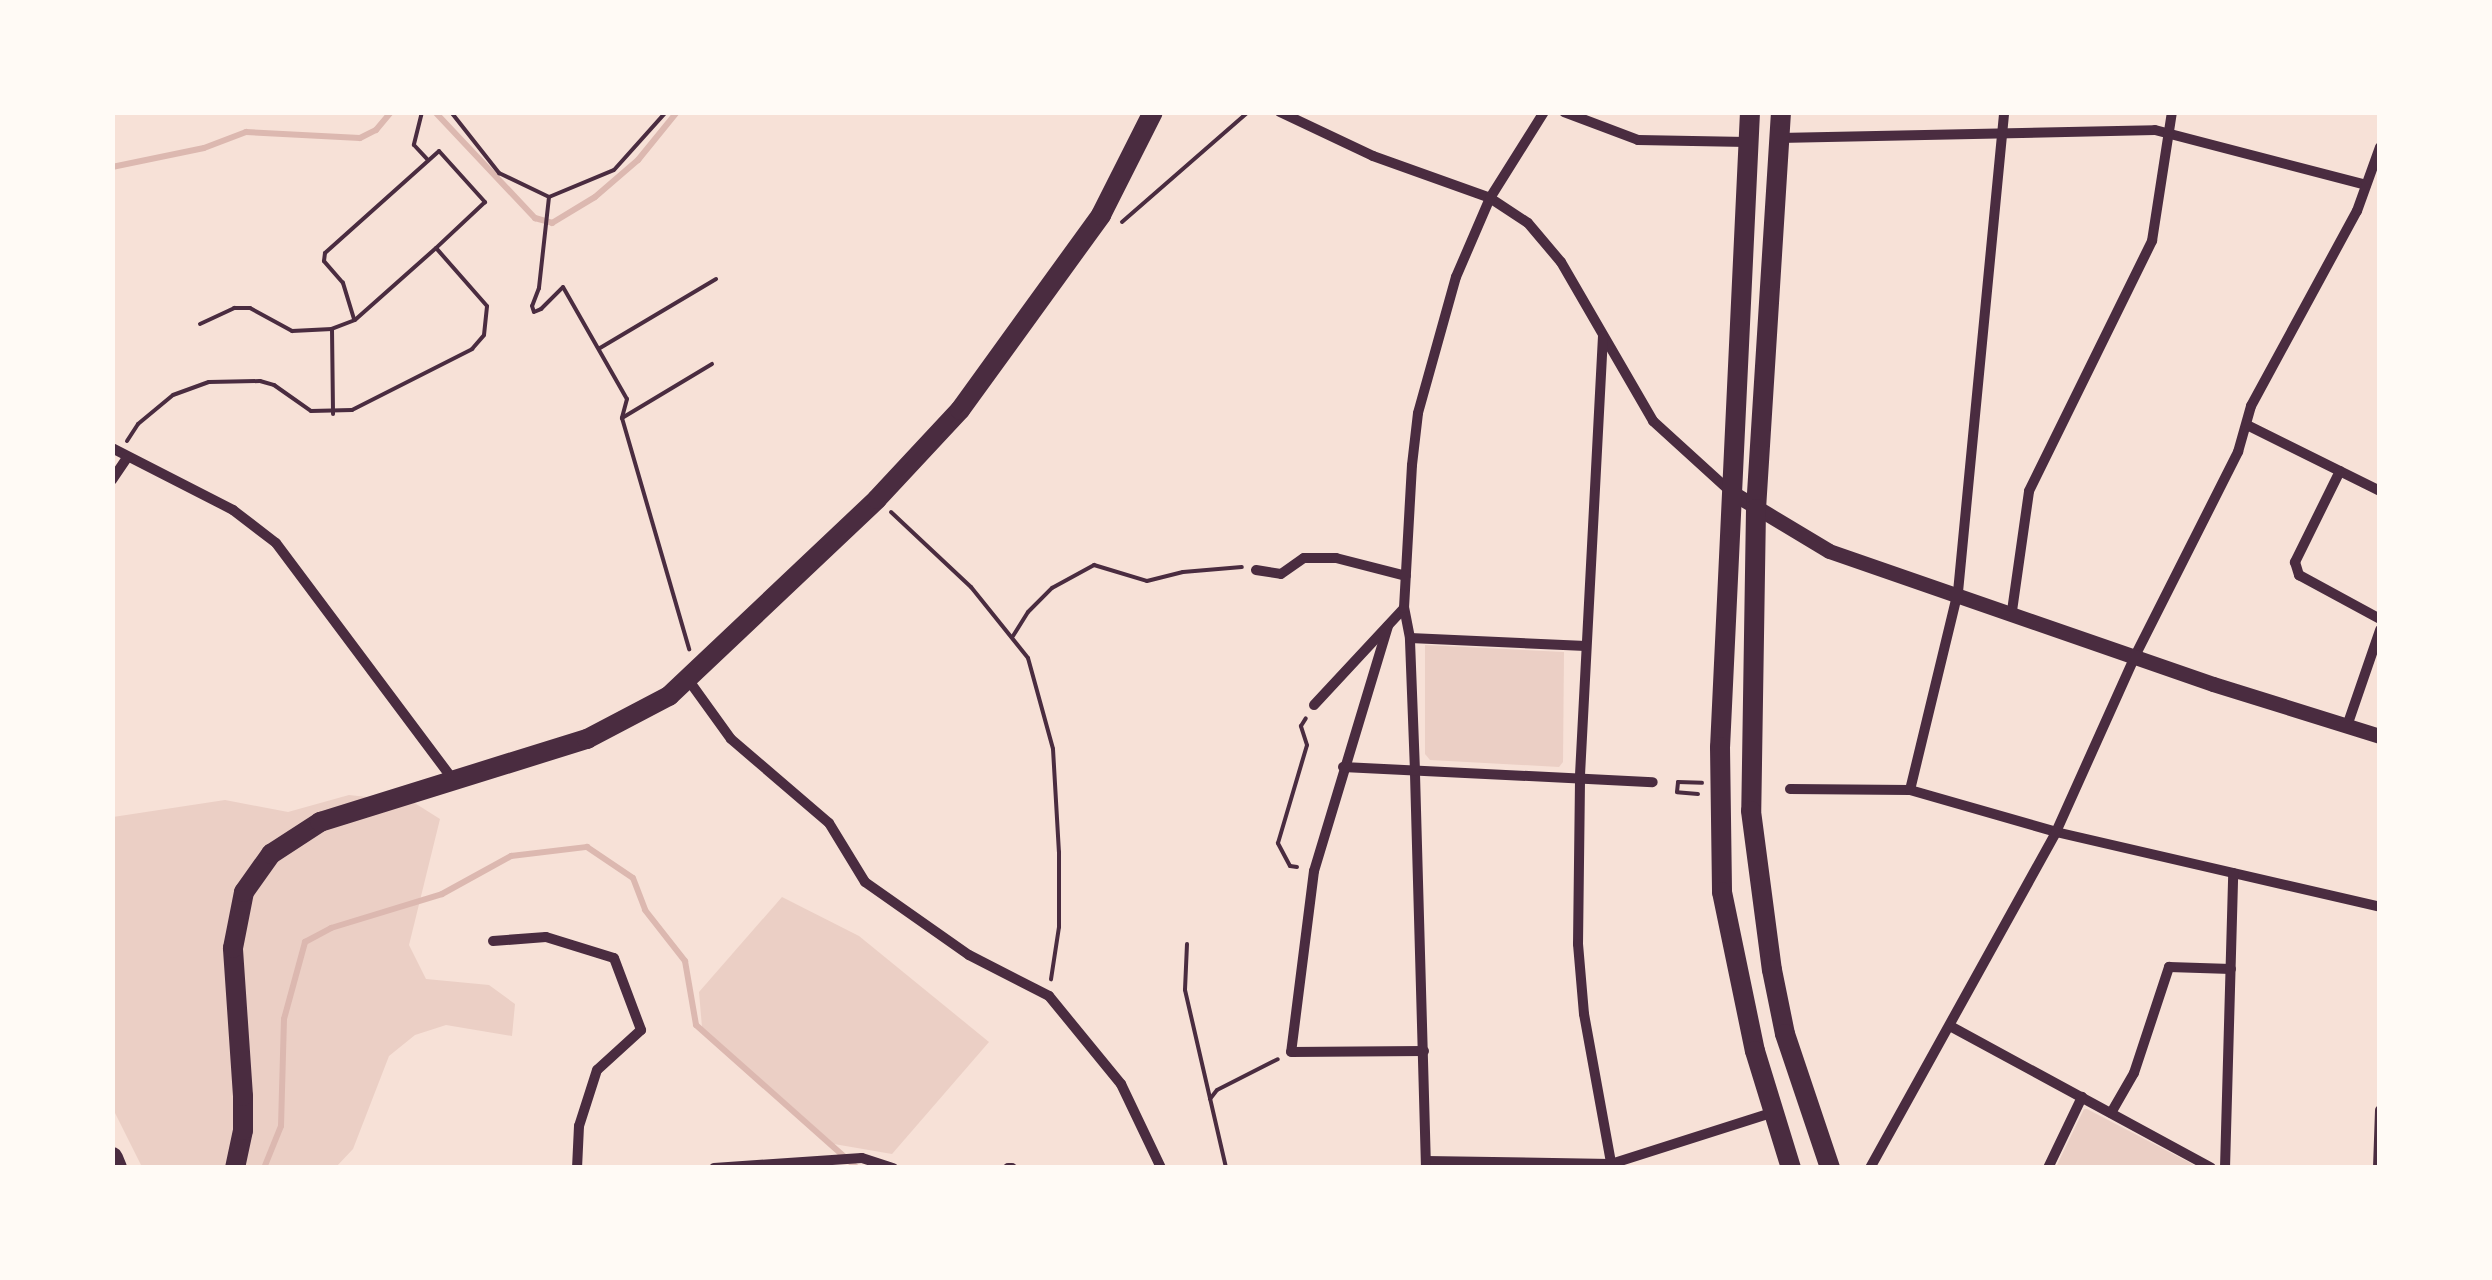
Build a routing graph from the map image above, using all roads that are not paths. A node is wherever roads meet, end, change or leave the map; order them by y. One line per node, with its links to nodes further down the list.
1 (1153, 112): 35 (main road)
2 (1280, 112): 15 (street)
3 (1544, 112): 15 (street)
4 (1564, 112): 12 (street)
5 (1750, 112): 12 (main road)
6 (1781, 112): 11 (main road)
7 (2004, 112): 9 (street)
8 (2172, 112): 10 (street)
9 (2004, 132): 10 (street); 11 (street); 26 (street)
10 (2171, 132): 14 (street); 28 (street)
11 (1778, 138): 23 (main road)
12 (1748, 142): 22 (main road)
13 (2380, 147): 14 (street)
14 (2366, 185): 17 (street)
15 (1490, 198): 16 (street); 25 (street)
16 (1603, 336): 22 (street); 33 (street)
17 (2247, 425): 19 (street); 34 (street)
18 (120, 453): 20 (street); 42 (street)
19 (2340, 471): 21 (street); 29 (street)
20 (112, 480)
21 (2380, 491)
22 (1731, 492): 23 (street); 55 (main road)
23 (1756, 510): 26 (street); 68 (main road)
24 (1256, 570): 25 (street)
25 (1406, 576): 27 (street)
26 (1958, 592): 28 (street); 45 (street)
27 (1404, 608): 30 (street); 32 (street)
28 (2012, 611): 34 (street)
29 (2380, 619)
30 (1388, 626): 36 (street); 39 (street)
31 (2380, 630): 37 (street)
32 (1410, 638): 33 (street); 40 (street)
33 (1586, 646): 41 (street)
34 (2135, 656): 37 (street); 46 (street)
35 (692, 673): 42 (main road); 66 (street)
36 (1314, 705)
37 (2347, 726): 38 (street)
38 (2380, 736)
39 (1343, 767): 40 (street); 52 (street)
40 (1415, 771): 41 (street); 52 (street)
41 (1580, 780): 43 (street); 60 (street)
42 (454, 781): 62 (main road)
43 (1653, 782)
44 (1790, 789): 45 (street)
45 (1910, 790): 46 (street)
46 (2056, 832): 47 (street); 51 (street)
47 (2232, 873): 48 (street); 50 (street)
48 (2380, 907)
49 (492, 941): 63 (street)
50 (2231, 969): 56 (street); 72 (street)
51 (1950, 1026): 53 (street); 69 (street)
52 (1424, 1051): 58 (street)
53 (2082, 1097): 56 (street); 70 (street)
54 (2380, 1110): 73 (street)
55 (1772, 1113): 60 (street); 67 (main road)
56 (2111, 1113): 71 (street)
57 (112, 1158): 61 (highway)
58 (1426, 1164): 60 (street)
59 (735, 1165): 64 (street); 65 (street)
60 (1611, 1166)
61 (116, 1168)
62 (236, 1168)
63 (576, 1168)
64 (714, 1168)
65 (892, 1168)
66 (1161, 1168)
67 (1792, 1168)
68 (1830, 1168)
69 (1870, 1168)
70 (2048, 1168)
71 (2212, 1168)
72 (2224, 1168)
73 (2378, 1168)

